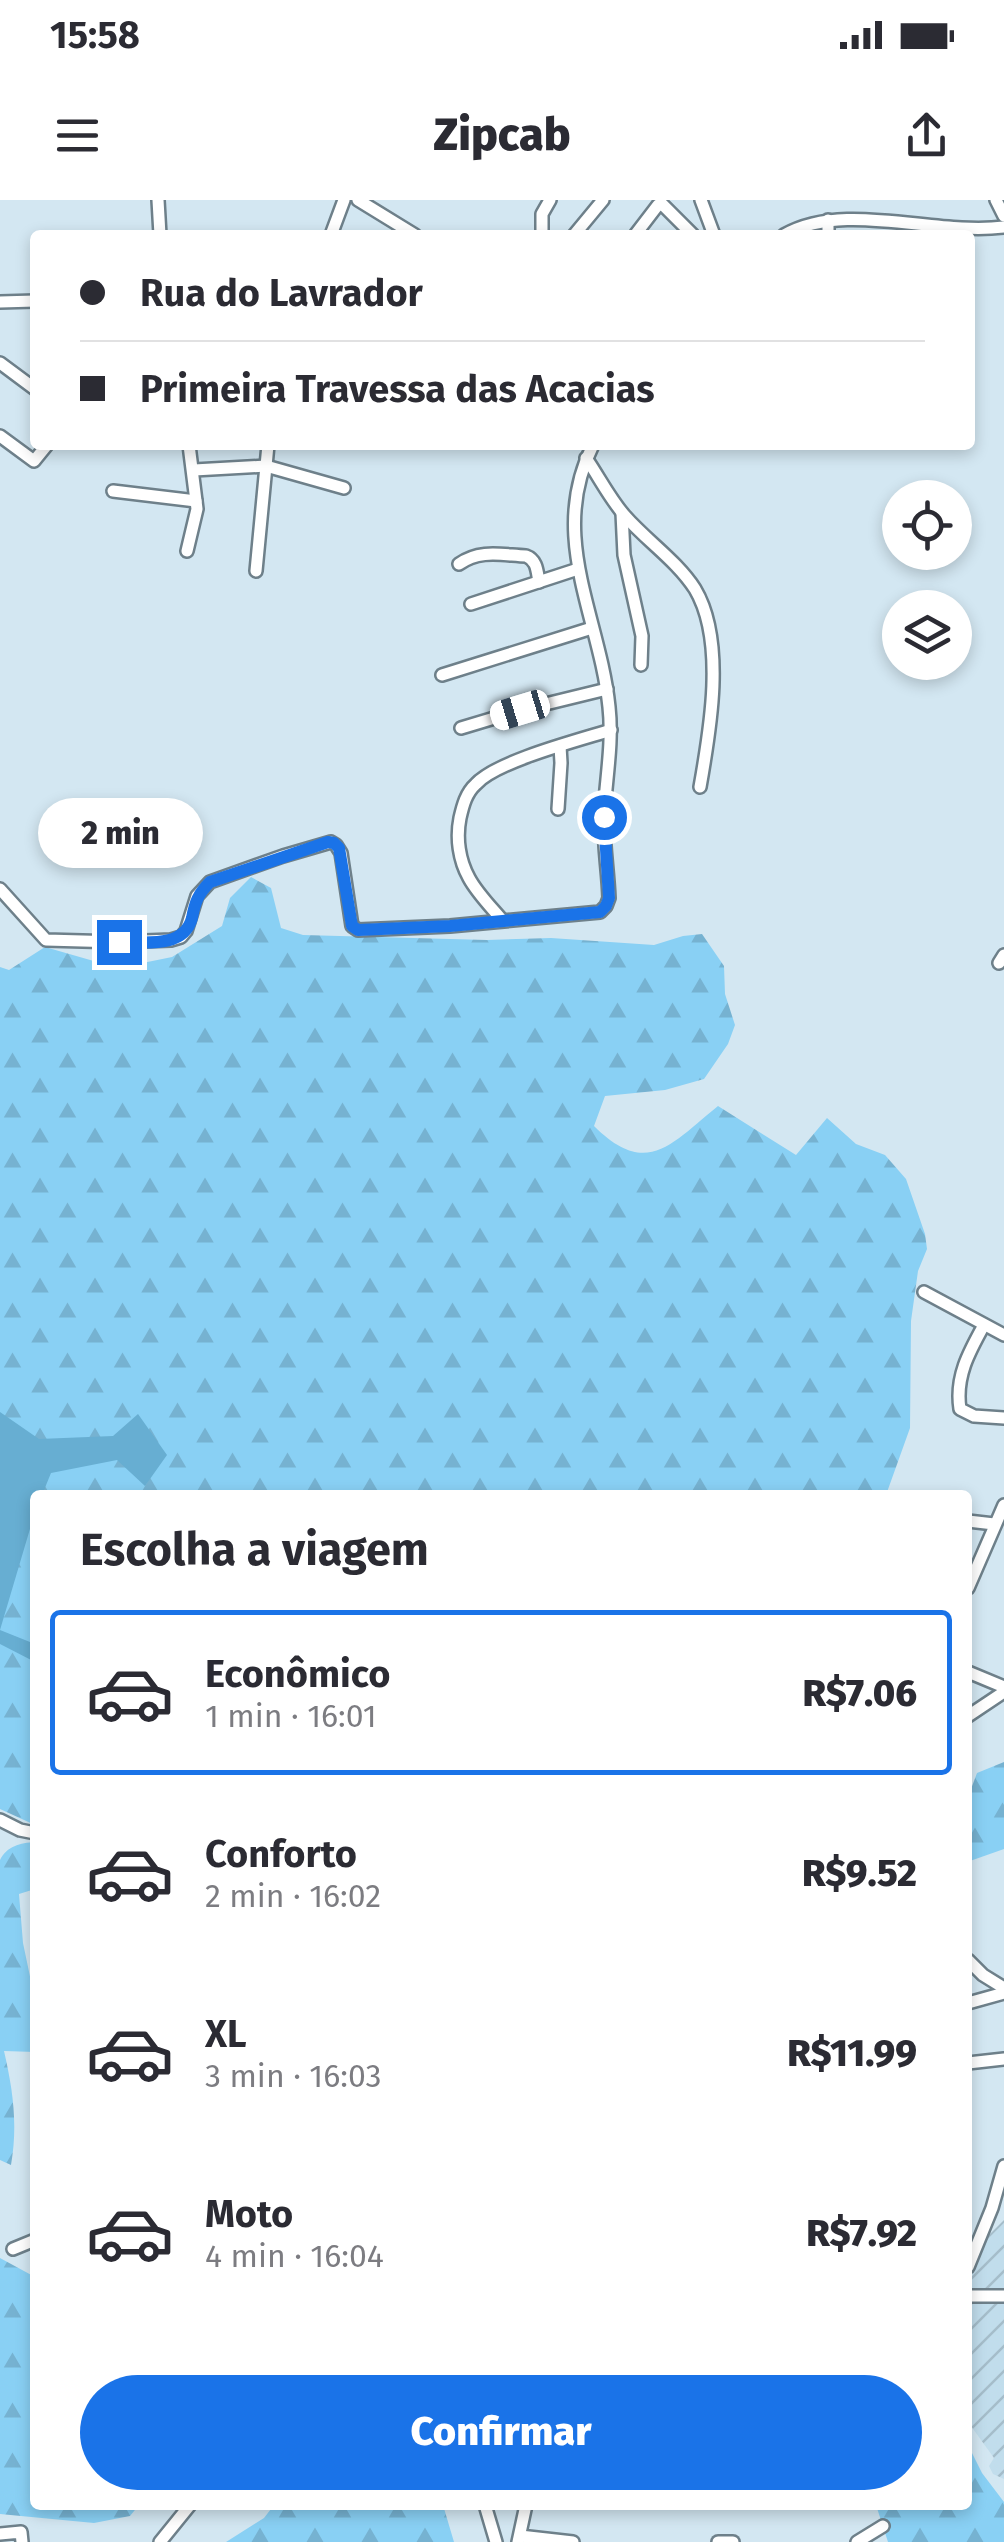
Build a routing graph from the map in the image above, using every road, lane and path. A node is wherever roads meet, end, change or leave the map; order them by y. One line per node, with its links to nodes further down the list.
1 (158, 200): 11 (street)
2 (344, 200): 12 (street)
3 (358, 200): 13 (street)
4 (550, 200): 14 (street)
5 (602, 200): 15 (street)
6 (701, 200): 18 (street)
7 (996, 200): 8 (street)
8 (1004, 216)
9 (828, 220): 10 (street); 19 (street); 20 (street)
10 (1004, 227)
11 (160, 230)
12 (334, 230)
13 (406, 230)
14 (542, 230)
15 (578, 230)
16 (638, 230): 17 (street)
17 (688, 230)
18 (712, 230)
19 (794, 230)
20 (828, 230)
21 (30, 301): 22 (street)
22 (0, 302)
23 (0, 363): 24 (street)
24 (30, 385)
25 (0, 436): 26 (street)
26 (43, 450)
27 (190, 450): 32 (street)
28 (268, 450): 31 (street)
29 (590, 450): 30 (street)
30 (586, 458): 36 (street); 39 (street)
31 (266, 466): 32 (street); 33 (street); 40 (street)
32 (194, 470): 35 (street)
33 (344, 488)
34 (113, 491): 35 (street)
35 (196, 501): 37 (street)
36 (622, 513): 44 (street); 50 (street)
37 (187, 551)
38 (459, 564): 41 (street)
39 (578, 570): 41 (street); 43 (street)
40 (256, 571)
41 (539, 582): 42 (street)
42 (471, 604)
43 (592, 628): 45 (street); 46 (street)
44 (642, 666)
45 (442, 675)
46 (607, 690): 47 (street); 48 (street)
47 (461, 728)
48 (611, 730): 49 (street); 53 (street)
49 (560, 746): 51 (street); 53 (street)
50 (700, 788)
51 (558, 809)
52 (0, 889): 53 (street)
53 (502, 920)
54 (924, 1292): 55 (street)
55 (984, 1324): 56 (street); 57 (street)
56 (1004, 1335)
57 (1004, 1418)
58 (1004, 1504): 60 (street)
59 (972, 1521): 60 (street)
60 (994, 1524): 61 (street)
61 (972, 1578)
62 (972, 1674): 63 (street)
63 (1004, 1690): 64 (street)
64 (972, 1713)
65 (0, 1820): 66 (street)
66 (20, 1830): 67 (street); 68 (street)
67 (0, 1833)
68 (30, 1833)
69 (972, 1966): 70 (street)
70 (1004, 1990): 71 (street)
71 (972, 2001)
72 (1004, 2059): 73 (street)
73 (972, 2063)
74 (1004, 2166): 77 (street)
75 (30, 2242): 76 (street)
76 (13, 2249)
77 (972, 2257)
78 (972, 2296): 79 (street)
79 (1004, 2296)
80 (186, 2510): 87 (street)
81 (486, 2510): 88 (street)
82 (525, 2510): 85 (street)
83 (883, 2526): 92 (street)
84 (0, 2534): 86 (street)
85 (519, 2539): 89 (street)
86 (22, 2542)
87 (160, 2542)
88 (496, 2542)
89 (573, 2542)
90 (718, 2542): 91 (street)
91 (733, 2542)
92 (857, 2542)

